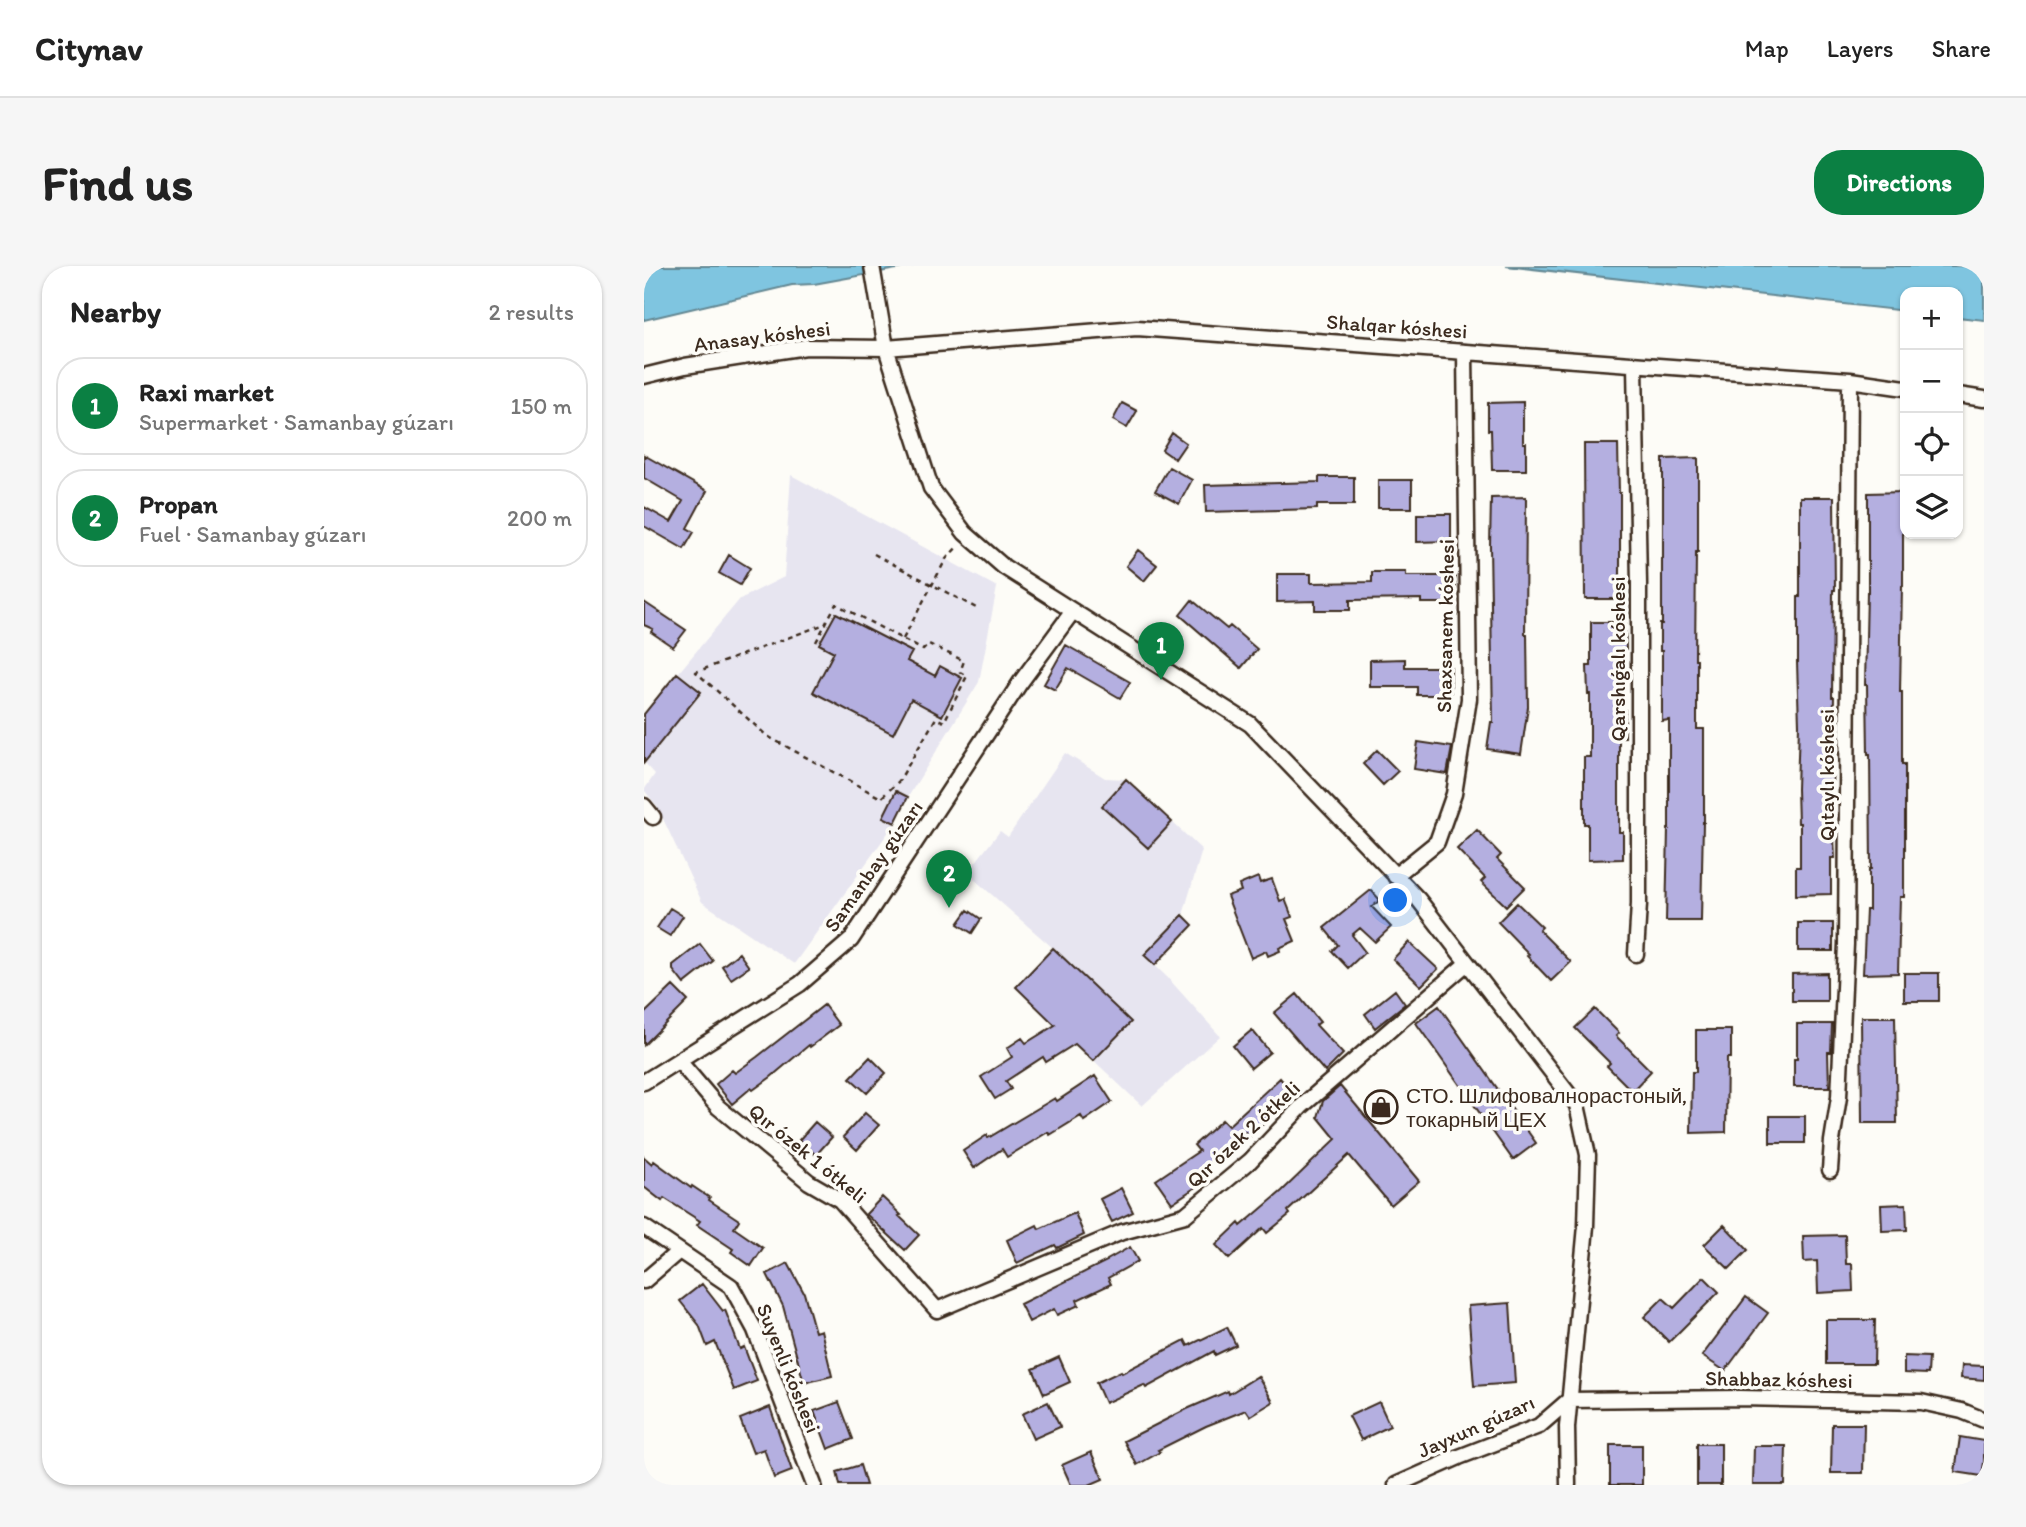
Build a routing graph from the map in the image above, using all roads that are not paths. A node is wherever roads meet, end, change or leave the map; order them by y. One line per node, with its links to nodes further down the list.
1 (872, 266): 2 (street)
2 (886, 348): 3 (street, Shalqar kóshesi); 5 (street, Anasay kóshesi); 10 (street)
3 (1465, 352): 4 (street, Shalqar kóshesi); 11 (street, Shaxsanem kóshesi)
4 (1635, 365): 6 (street, Shalqar kóshesi); 12 (street, Qarshıǵalı kóshesi)
5 (644, 376)
6 (1850, 380): 7 (street, Shalqar kóshesi); 16 (street, Qıtaylı kóshesi)
7 (1900, 387)
8 (1963, 396): 9 (street)
9 (1984, 399)
10 (1073, 611): 11 (street); 14 (street, Samanbay gúzarı)
11 (1395, 876): 13 (street)
12 (1636, 954)
13 (1466, 964): 20 (street, Qır ózek 2 ótkeli); 21 (street)
14 (679, 1061): 15 (street, Samanbay gúzarı); 20 (street, Qır ózek 1 ótkeli)
15 (644, 1082)
16 (1830, 1170)
17 (644, 1227): 18 (street, Suyenli kóshesi)
18 (680, 1251): 19 (street); 23 (street, Suyenli kóshesi)
19 (644, 1281)
20 (937, 1310)
21 (1569, 1400): 22 (street, Shabbaz kóshesi); 24 (street, Jayxun gúzarı); 25 (street)
22 (1984, 1420)
23 (814, 1485)
24 (1396, 1485)
25 (1568, 1485)

